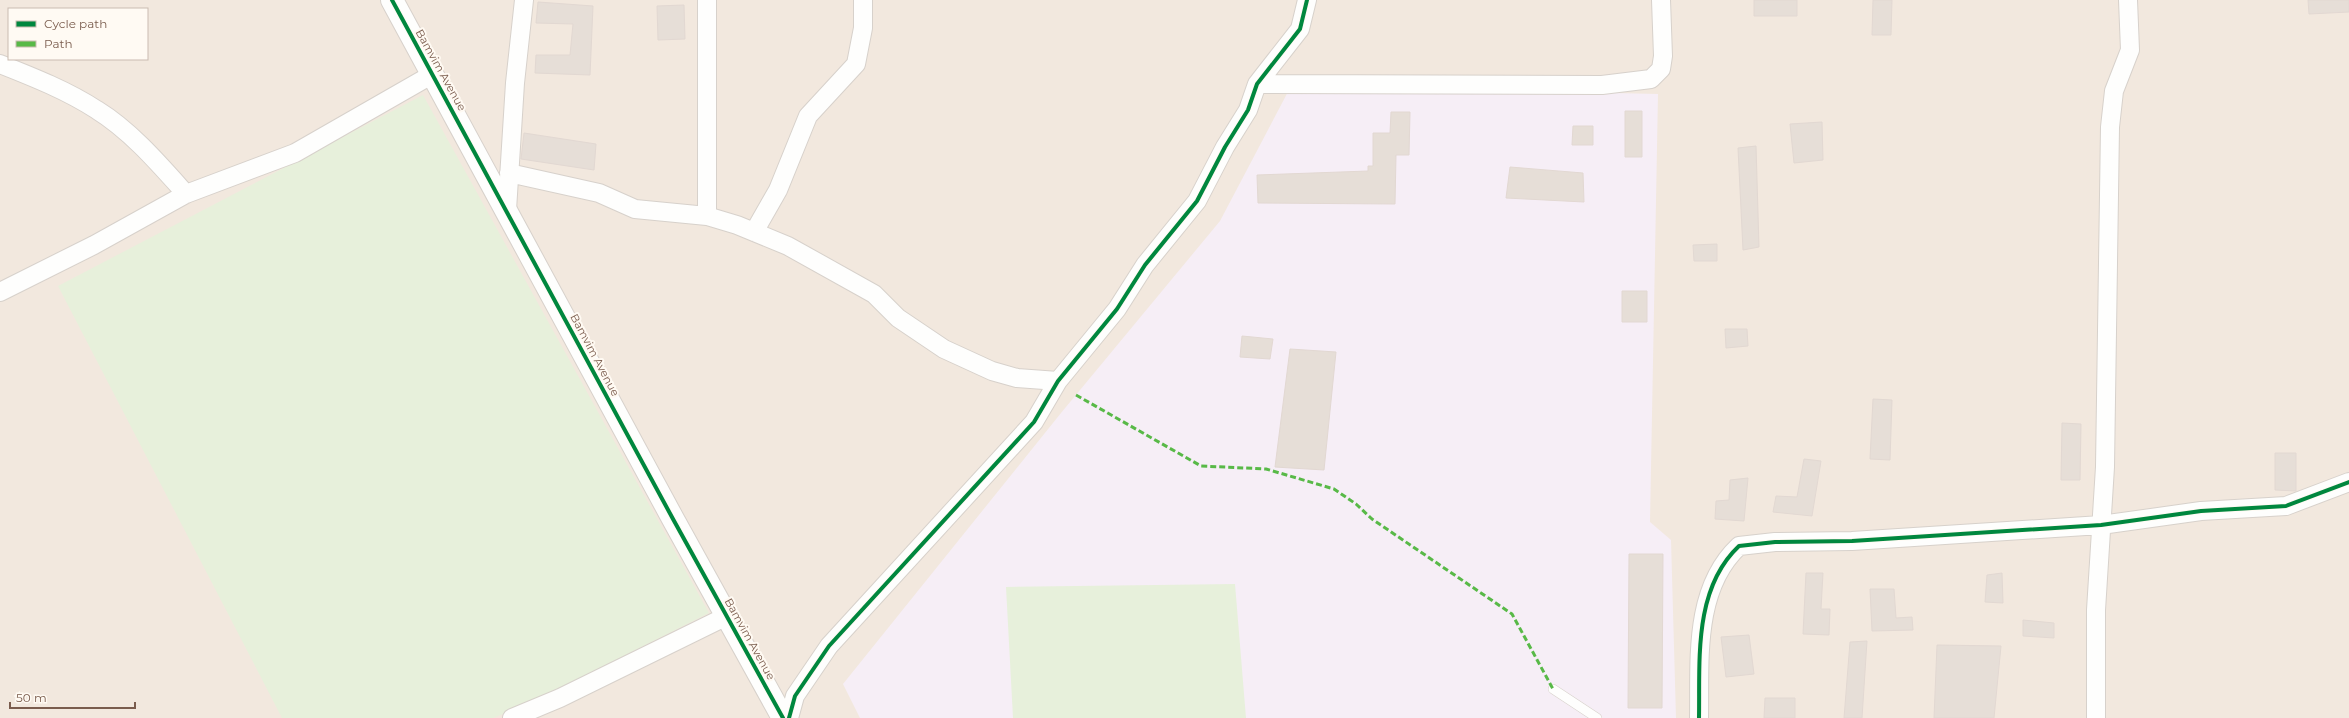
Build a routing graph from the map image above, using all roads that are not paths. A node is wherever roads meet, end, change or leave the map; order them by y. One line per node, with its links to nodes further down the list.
1 (392, 0): 9 (street, Bamvim Avenue)
2 (524, 0): 11 (street)
3 (707, 0): 14 (street)
4 (1307, 0): 10 (street)
5 (1660, 0): 10 (street)
6 (2128, 0): 19 (street)
7 (864, 2): 15 (street)
8 (0, 64): 12 (street)
9 (433, 74): 12 (street); 13 (street, Bamvim Avenue)
10 (1257, 84): 17 (street)
11 (509, 173): 13 (street); 14 (street)
12 (186, 194): 16 (street)
13 (507, 210): 20 (street, Bamvim Avenue)
14 (707, 216): 15 (street)
15 (754, 232): 17 (street)
16 (0, 292)
17 (1058, 381): 24 (street)
18 (2349, 482): 19 (street)
19 (2101, 525): 26 (street); 27 (street)
20 (727, 616): 22 (street); 23 (street, Bamvim Avenue)
21 (1553, 688): 25 (lane)
22 (512, 718)
23 (784, 718)
24 (789, 718)
25 (1597, 718)
26 (1699, 718)
27 (2096, 718)

